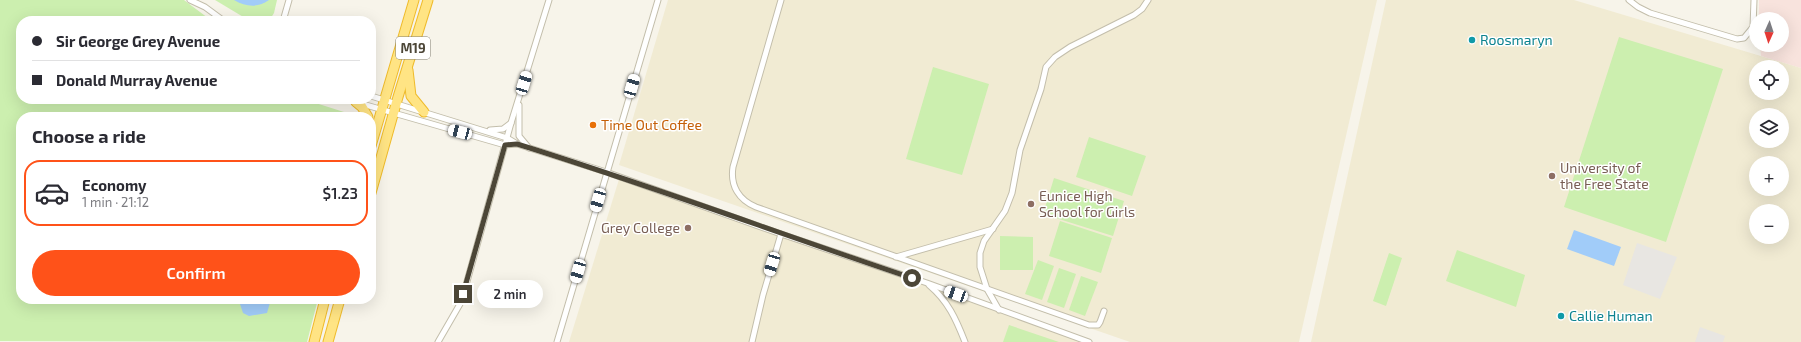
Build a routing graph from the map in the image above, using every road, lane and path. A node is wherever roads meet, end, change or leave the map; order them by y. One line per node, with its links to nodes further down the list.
1 (190, 0): 11 (street)
2 (289, 0): 12 (street)
3 (414, 0): 16 (highway, M19)
4 (428, 0): 13 (highway, M19)
5 (549, 0): 14 (street)
6 (658, 0): 31 (street)
7 (781, 0): 35 (street)
8 (1148, 0): 33 (street)
9 (1630, 0): 10 (street)
10 (1754, 0)
11 (217, 16)
12 (284, 16)
13 (408, 67): 17 (highway, M19); 22 (highway)
14 (520, 96): 24 (street); 30 (street)
15 (376, 97): 16 (street)
16 (385, 100): 17 (street); 20 (highway, M19)
17 (396, 103): 22 (street); 23 (highway, M19)
18 (358, 104): 21 (highway)
19 (362, 104): 20 (street)
20 (382, 111): 23 (street); 25 (highway, M19)
21 (365, 112)
22 (424, 112): 26 (street)
23 (394, 114): 29 (street); 32 (highway, M19)
24 (511, 123): 26 (street); 27 (street)
25 (376, 130)
26 (487, 130): 27 (street)
27 (507, 138): 28 (street); 29 (street)
28 (517, 144): 29 (street); 30 (street)
29 (505, 145): 44 (street)
30 (529, 148): 31 (street)
31 (606, 172): 34 (street); 45 (street)
32 (376, 176)
33 (993, 228): 35 (street); 37 (street)
34 (781, 234): 36 (street); 46 (street)
35 (896, 257): 37 (street)
36 (927, 283): 40 (street); 47 (street)
37 (987, 289): 40 (street); 41 (street)
38 (324, 304): 42 (highway)
39 (339, 304): 43 (highway)
40 (999, 310): 48 (street)
41 (1104, 311)
42 (314, 342)
43 (328, 342)
44 (438, 342)
45 (557, 342)
46 (752, 342)
47 (964, 342)
48 (1090, 342)

